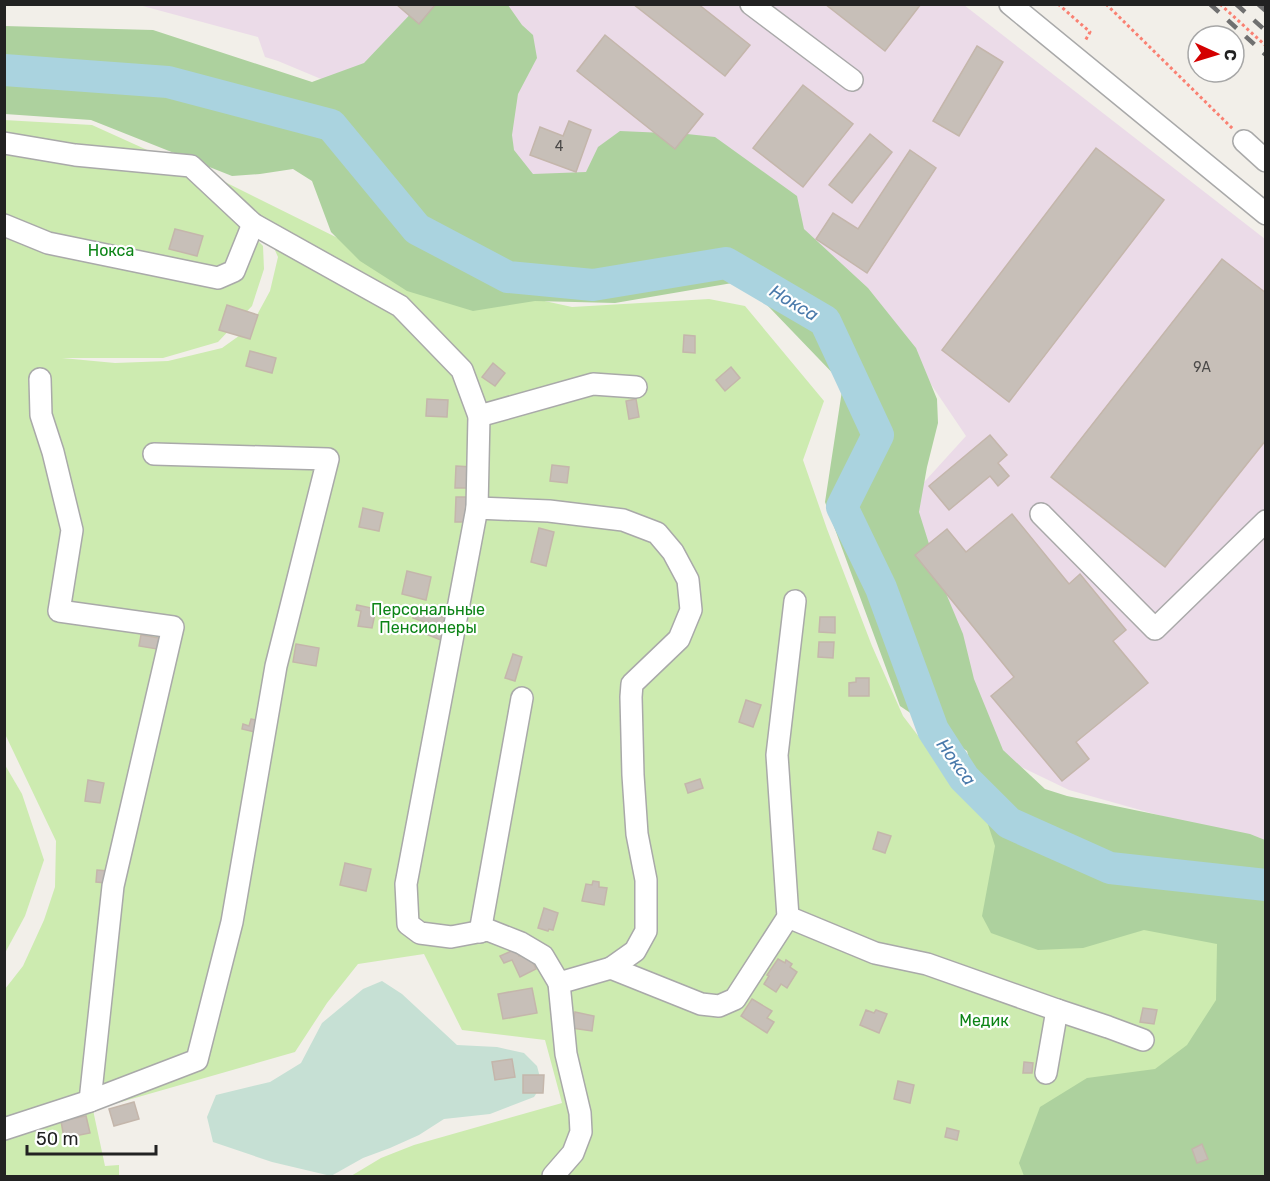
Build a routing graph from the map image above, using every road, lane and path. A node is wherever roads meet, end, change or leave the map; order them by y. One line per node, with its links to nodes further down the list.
1 (751, 4): 8 (street)
2 (1010, 4): 12 (street)
3 (1058, 4): 6 (path)
4 (1106, 4): 9 (path)
5 (1220, 4): 7 (path)
6 (1090, 33)
7 (1266, 46)
8 (852, 80)
9 (1244, 141): 11 (street)
10 (4, 143): 13 (street)
11 (1266, 161)
12 (1263, 208)
13 (253, 224): 14 (street); 17 (street)
14 (4, 225)
15 (40, 380): 31 (street)
16 (636, 387): 17 (street)
17 (479, 416): 19 (street)
18 (154, 454): 31 (street)
19 (477, 508): 25 (street); 26 (street)
20 (1041, 514): 21 (street)
21 (1266, 521)
22 (795, 601): 24 (street)
23 (522, 698): 25 (street)
24 (788, 917): 26 (street); 28 (street)
25 (480, 932): 27 (street)
26 (611, 968): 27 (street)
27 (560, 983): 33 (street)
28 (1057, 1010): 29 (street); 30 (street)
29 (1143, 1041)
30 (1046, 1073)
31 (90, 1101): 32 (street)
32 (4, 1129)
33 (553, 1176)

